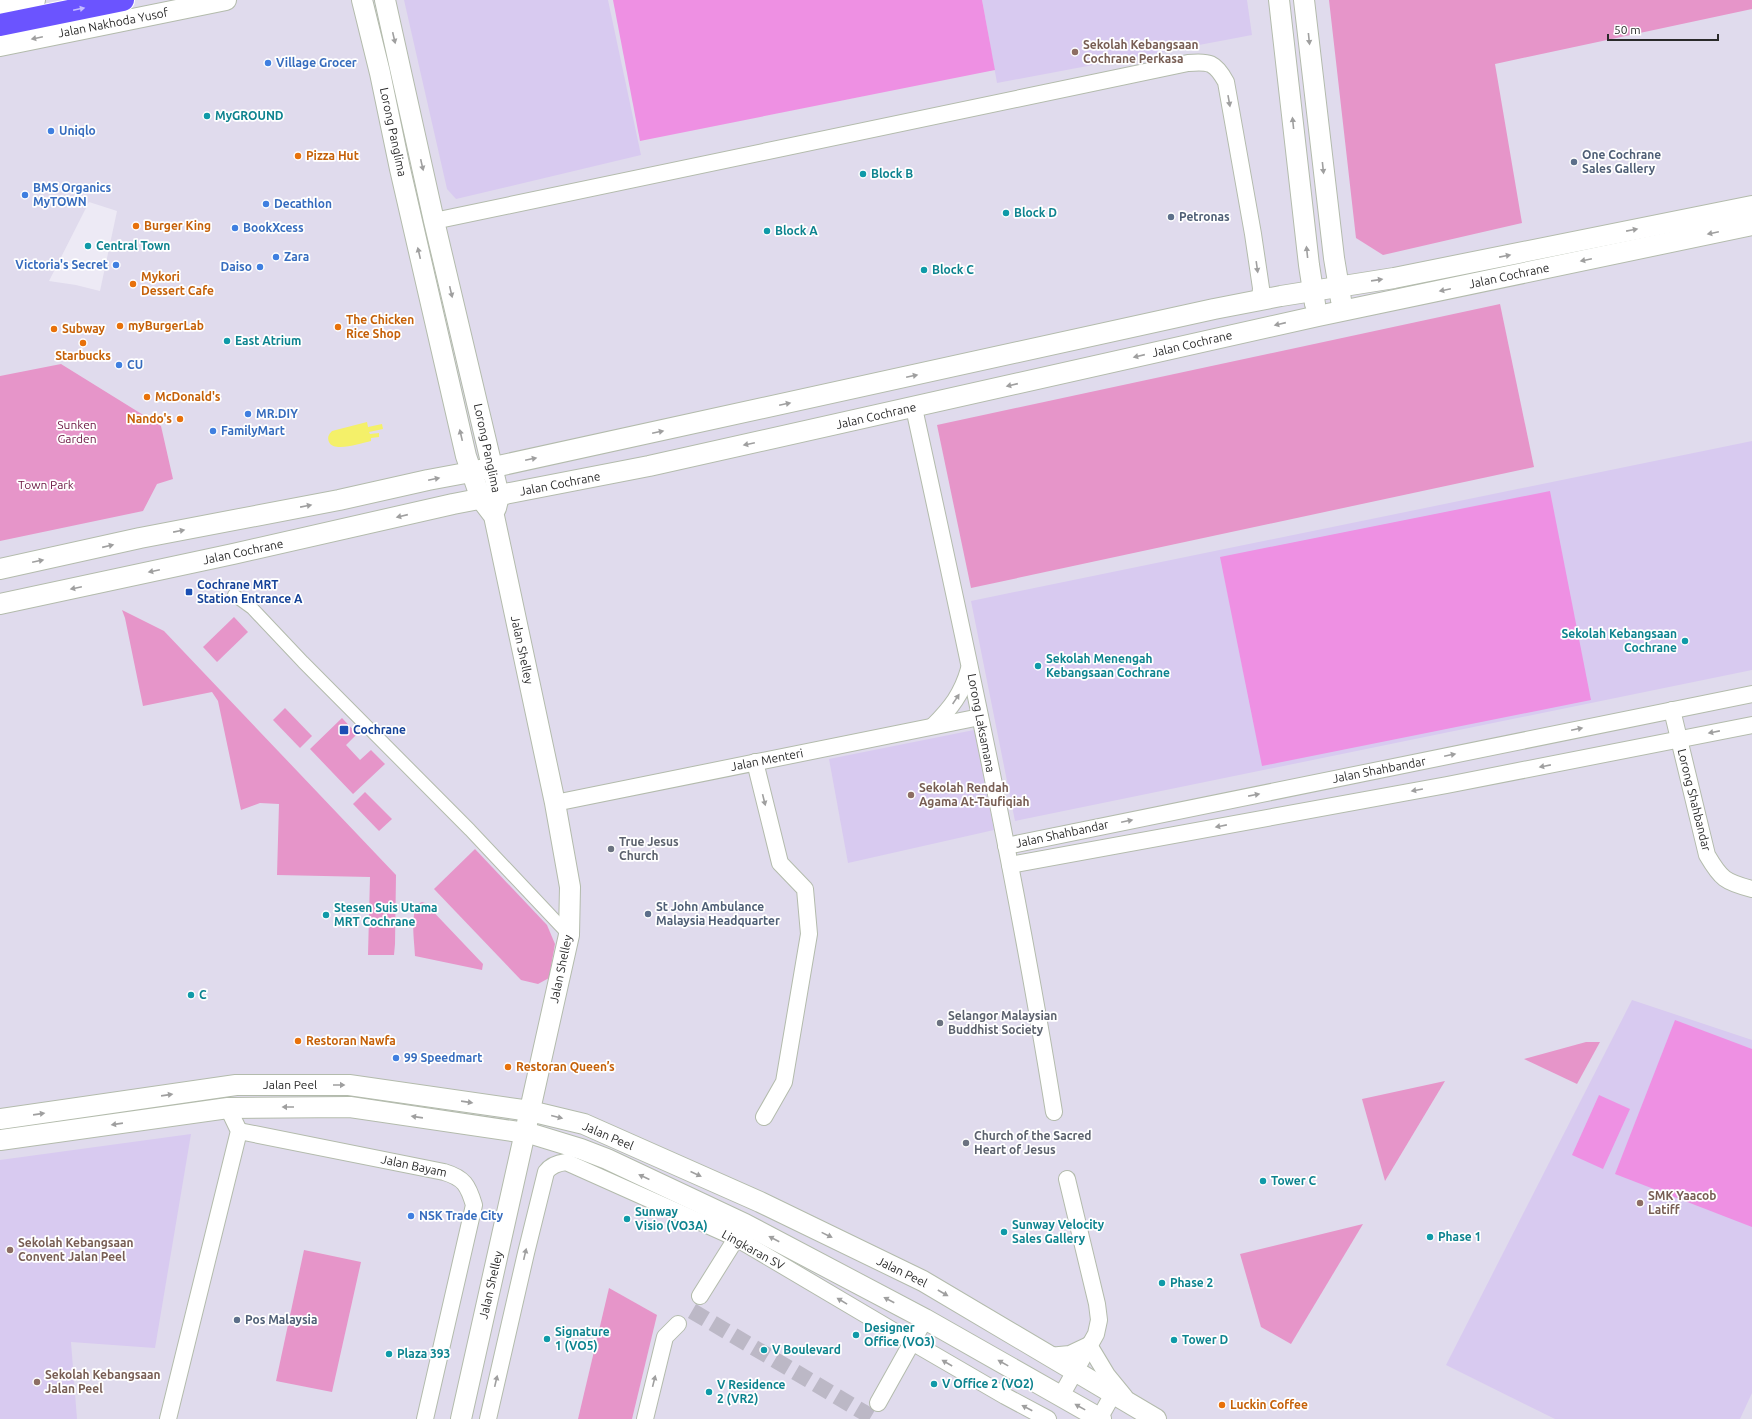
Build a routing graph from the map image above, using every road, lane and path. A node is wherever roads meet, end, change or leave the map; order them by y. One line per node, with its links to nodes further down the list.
1 (35, 0): 8 (street)
2 (123, 0): 9 (highway, one-way to 2)
3 (226, 0): 10 (street, Jalan Nakhoda Yusof, one-way to 10)
4 (362, 0): 21 (street, Lorong Panglima, one-way to 4)
5 (385, 0): 12 (street, Lorong Panglima, one-way to 12)
6 (1279, 0): 15 (street, one-way to 6)
7 (1304, 0): 14 (street, one-way to 14)
8 (0, 7)
9 (0, 26)
10 (0, 46)
11 (1752, 206): 14 (street, Jalan Cochrane, one-way to 11)
12 (434, 221): 16 (street, one-way to 16); 20 (street, Lorong Panglima, one-way to 20)
13 (1752, 225): 17 (street, Jalan Cochrane, one-way to 17)
14 (1338, 286): 15 (street, Jalan Cochrane); 17 (street)
15 (1313, 291): 16 (street, Jalan Cochrane); 18 (street)
16 (1260, 301): 20 (street, Jalan Cochrane, one-way to 16)
17 (1344, 311): 18 (street, Jalan Cochrane)
18 (1318, 316): 19 (street, Jalan Cochrane, one-way to 19)
19 (914, 408): 22 (street, Jalan Cochrane, one-way to 22); 27 (street, Lorong Laksamana)
20 (492, 467): 21 (street, Jalan Cochrane); 22 (street, Lorong Panglima)
21 (471, 472): 22 (street, Lorong Panglima); 24 (street, Jalan Cochrane, one-way to 21)
22 (490, 497): 23 (street, Lorong Panglima); 26 (street, Jalan Cochrane, one-way to 26)
23 (494, 516): 35 (street, Jalan Shelley)
24 (0, 569)
25 (234, 595): 39 (street)
26 (0, 604)
27 (970, 667): 30 (street, Lorong Laksamana); 32 (street, one-way to 27)
28 (1752, 694): 29 (street, Jalan Shahbandar)
29 (1672, 710): 33 (street, Lorong Shahbandar); 36 (street, Jalan Shahbandar, one-way to 29)
30 (980, 716): 32 (street, Jalan Menteri); 36 (street, Lorong Laksamana)
31 (1752, 725): 33 (street, Jalan Shahbandar, one-way to 33)
32 (933, 726): 34 (street, Jalan Menteri)
33 (1679, 739): 37 (street, Jalan Shahbandar, one-way to 37); 38 (street, Lorong Shahbandar)
34 (755, 762): 35 (street, Jalan Menteri); 43 (street, one-way to 43)
35 (555, 803): 39 (street, Jalan Shelley)
36 (1006, 846): 37 (street, Lorong Laksamana)
37 (1010, 865): 42 (street, Lorong Laksamana)
38 (1752, 889)
39 (568, 935): 41 (street, Jalan Shelley)
40 (228, 1108): 45 (street); 46 (street, Jalan Peel, one-way to 40); 47 (street, Jalan Peel, one-way to 47)
41 (530, 1111): 44 (street, Jalan Peel, one-way to 41); 46 (street, Jalan Shelley); 50 (street, Jalan Peel, one-way to 50)
42 (1054, 1112)
43 (764, 1117)
44 (0, 1119)
45 (239, 1131): 65 (street); 66 (street, Jalan Bayam)
46 (525, 1133): 48 (street, Jalan Peel); 49 (street, Jalan Shelley)
47 (0, 1140)
48 (562, 1143): 49 (street); 52 (street, Jalan Peel, one-way to 48)
49 (518, 1165): 67 (street, Jalan Shelley)
50 (676, 1165): 52 (street); 59 (street, Jalan Peel, one-way to 59)
51 (1067, 1180): 58 (street)
52 (665, 1186): 53 (street, Jalan Peel)
53 (741, 1231): 54 (street); 55 (street, Jalan Peel, one-way to 53); 57 (street, Lingkaran SV, one-way to 53); 68 (street, Lingkaran SV, one-way to 53)
54 (700, 1296)
55 (925, 1320): 57 (street); 62 (street, Jalan Peel, one-way to 55)
56 (678, 1324): 69 (street, one-way to 56)
57 (912, 1342): 63 (street); 70 (street, Lingkaran SV, one-way to 57)
58 (1090, 1346): 59 (street); 60 (street); 64 (street)
59 (1049, 1356): 60 (street, Jalan Peel)
60 (1075, 1371): 61 (street, Jalan Peel); 62 (street)
61 (1113, 1394): 64 (street, Jalan Peel); 71 (street)
62 (1061, 1396): 71 (street, Jalan Peel, one-way to 62)
63 (878, 1403)
64 (1132, 1405): 72 (street, Jalan Peel)
65 (168, 1419)
66 (425, 1419)
67 (461, 1419)
68 (488, 1419)
69 (645, 1419)
70 (1048, 1419)
71 (1100, 1419)
72 (1156, 1419)

